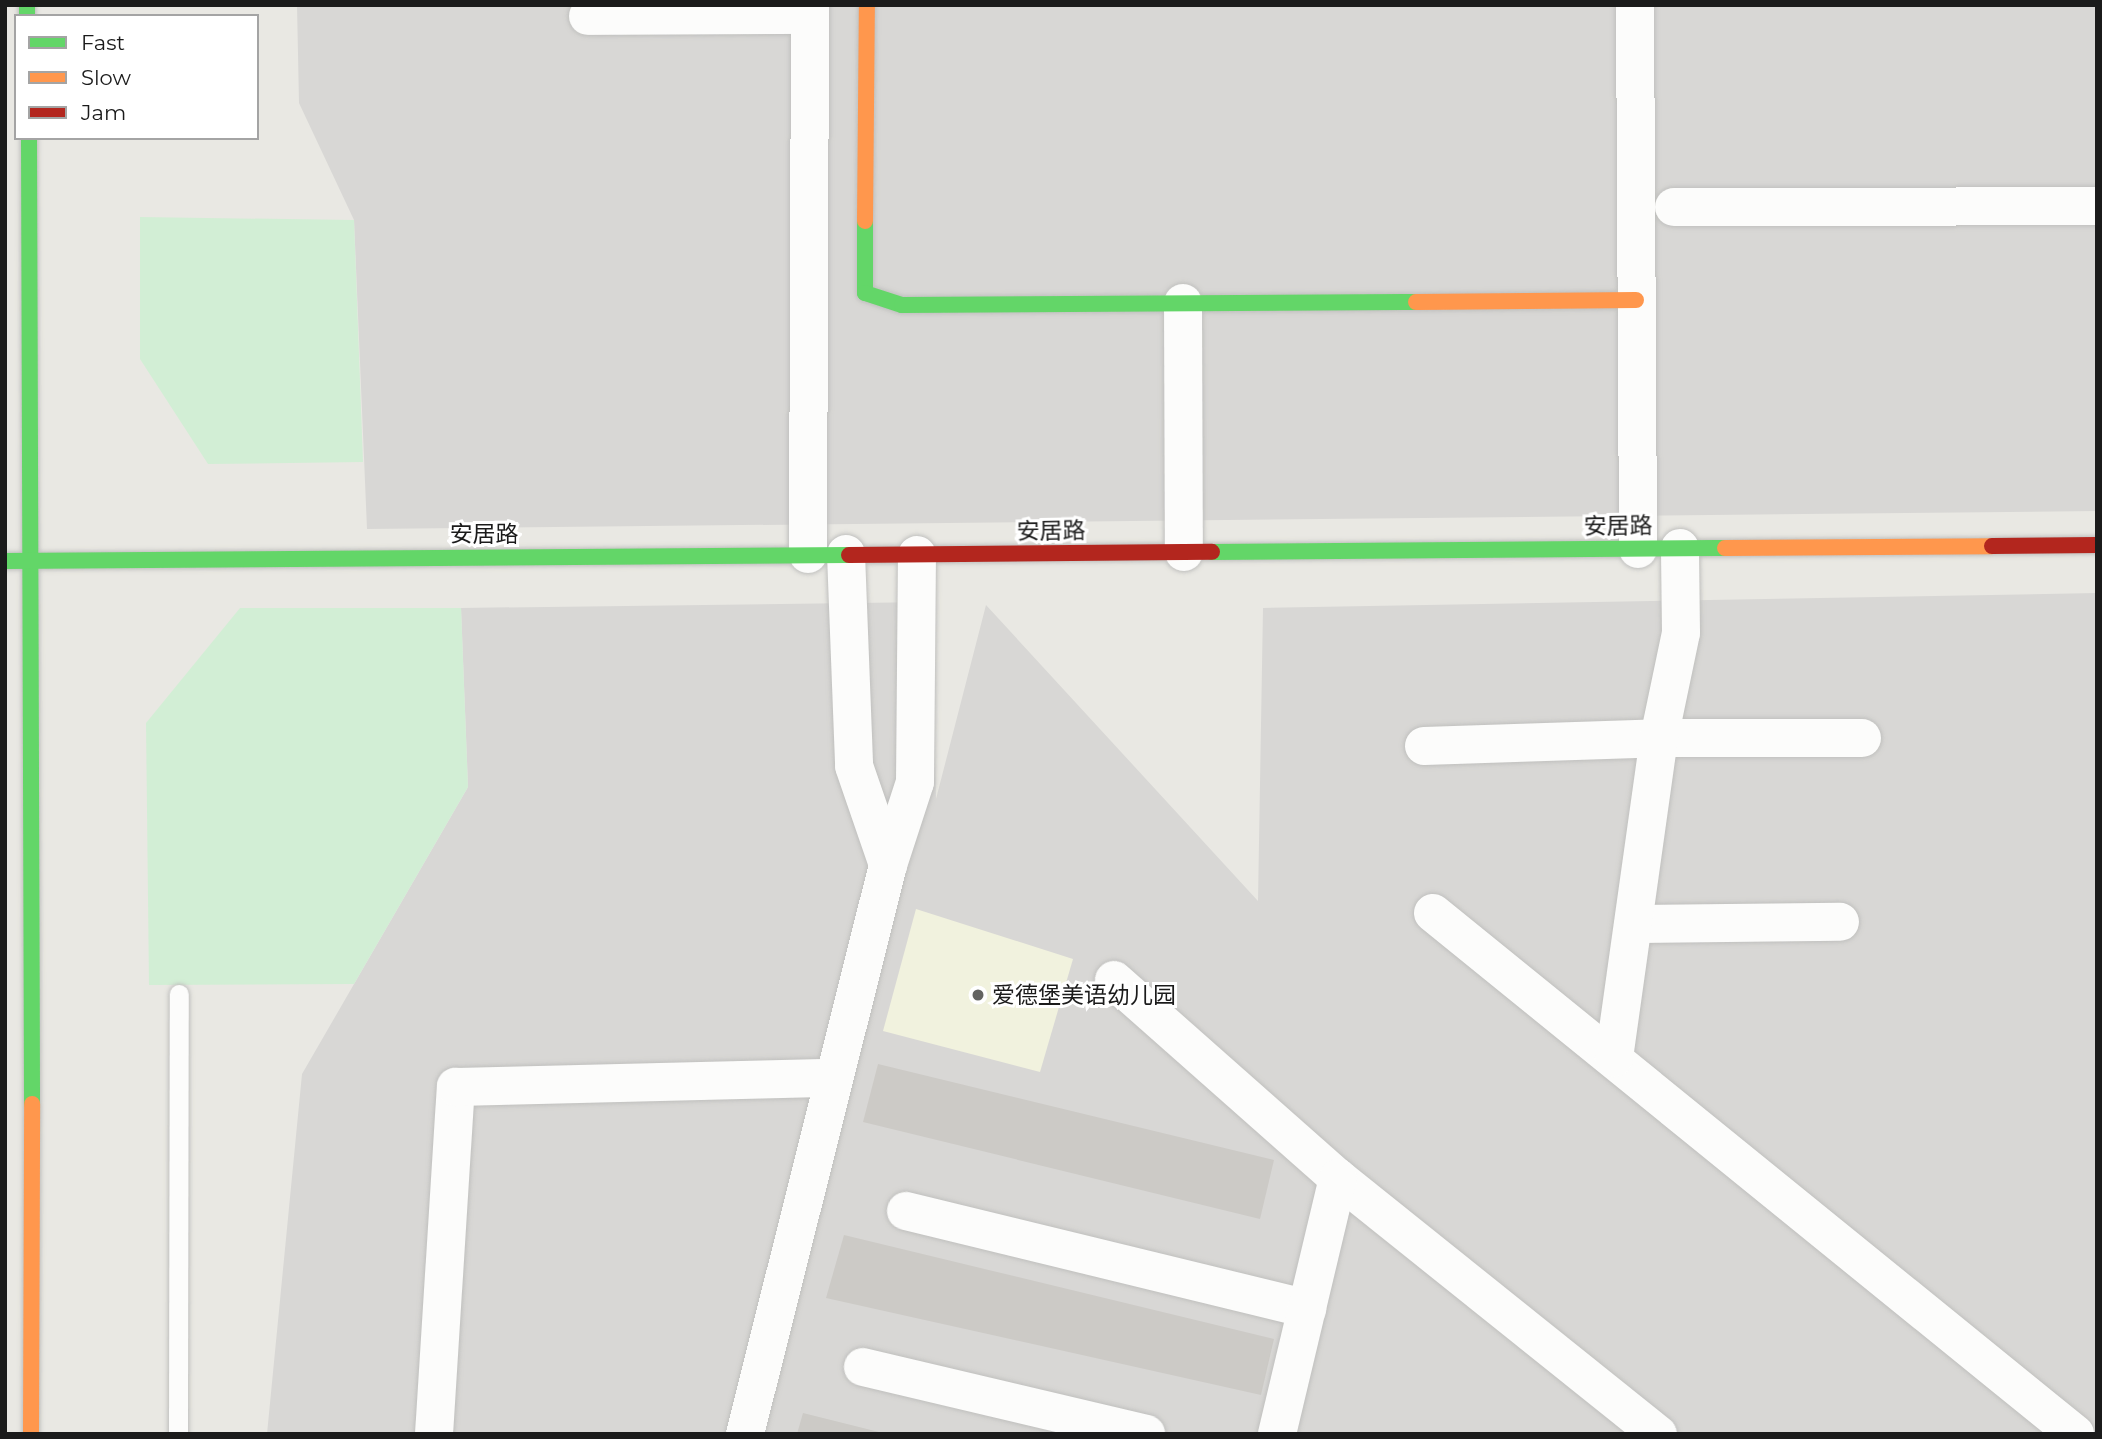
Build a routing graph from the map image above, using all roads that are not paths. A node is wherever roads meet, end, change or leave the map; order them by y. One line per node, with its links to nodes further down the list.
1 (867, 5): 9 (street)
2 (1635, 5): 8 (street)
3 (810, 10): 4 (street); 14 (street)
4 (588, 16)
5 (29, 140): 17 (street)
6 (2097, 206): 7 (street)
7 (1674, 207)
8 (1636, 300): 9 (street); 12 (street)
9 (1183, 303): 13 (street)
10 (2097, 545): 11 (street, 安居路)
11 (1680, 548): 12 (street, 安居路); 19 (street)
12 (1638, 549): 13 (street, 安居路)
13 (1184, 552): 16 (street, 安居路)
14 (808, 554): 15 (street, 安居路); 17 (street, 安居路)
15 (846, 554): 16 (street, 安居路); 22 (street)
16 (917, 555): 22 (street)
17 (34, 560): 18 (street, 安居路); 34 (street)
18 (5, 561)
19 (1659, 738): 20 (street); 21 (street); 25 (street)
20 (1862, 738)
21 (1424, 746)
22 (888, 865): 29 (street)
23 (1433, 913): 28 (street)
24 (1840, 922): 25 (street)
25 (1636, 924): 28 (street)
26 (1114, 981): 30 (street)
27 (179, 994): 35 (lane)
28 (1614, 1058): 41 (street)
29 (834, 1079): 36 (street); 37 (street)
30 (1338, 1178): 32 (street); 40 (street)
31 (906, 1211): 32 (street)
32 (1307, 1309): 39 (street)
33 (863, 1367): 38 (street)
34 (31, 1434)
35 (178, 1434)
36 (434, 1434)
37 (745, 1434)
38 (1146, 1434)
39 (1278, 1434)
40 (1658, 1434)
41 (2075, 1434)

